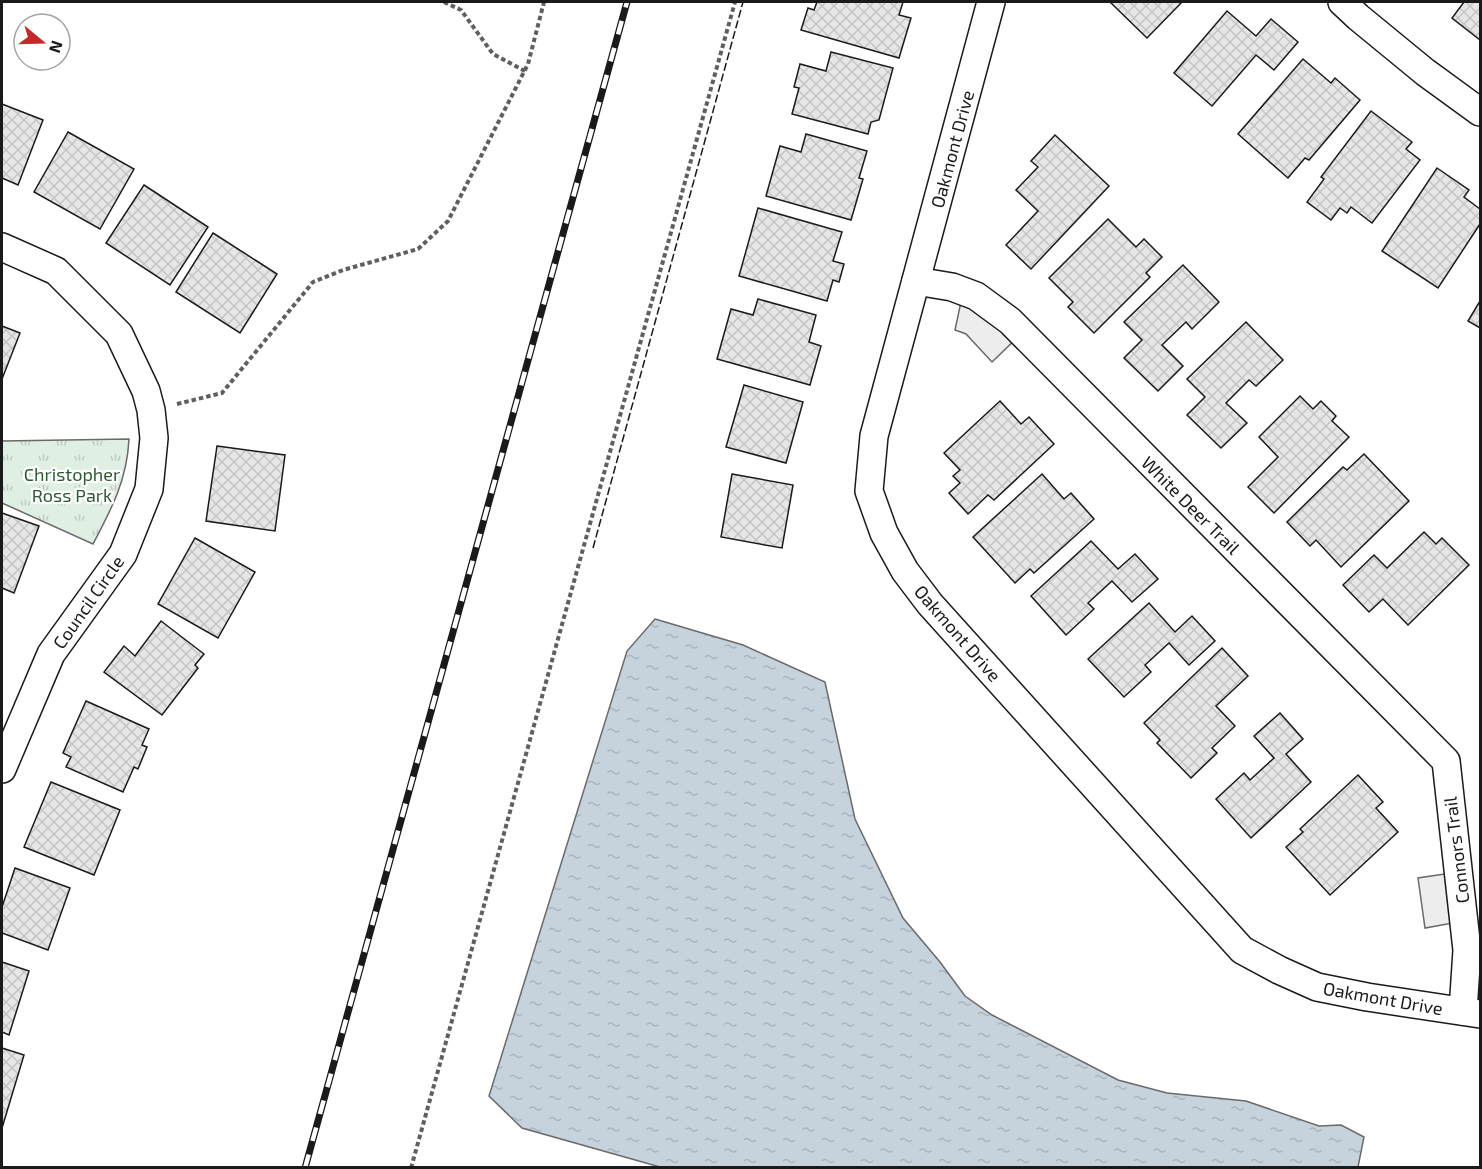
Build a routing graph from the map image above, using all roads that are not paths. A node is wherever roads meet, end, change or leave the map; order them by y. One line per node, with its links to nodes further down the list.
1 (991, 2): 5 (street, Oakmont Drive)
2 (1342, 2): 3 (street)
3 (1480, 112)
4 (2, 247): 7 (street, Council Circle)
5 (916, 281): 6 (street, White Deer Trail); 8 (street, Oakmont Drive)
6 (1446, 761): 8 (street, Connors Trail)
7 (2, 769)
8 (1472, 1013)

